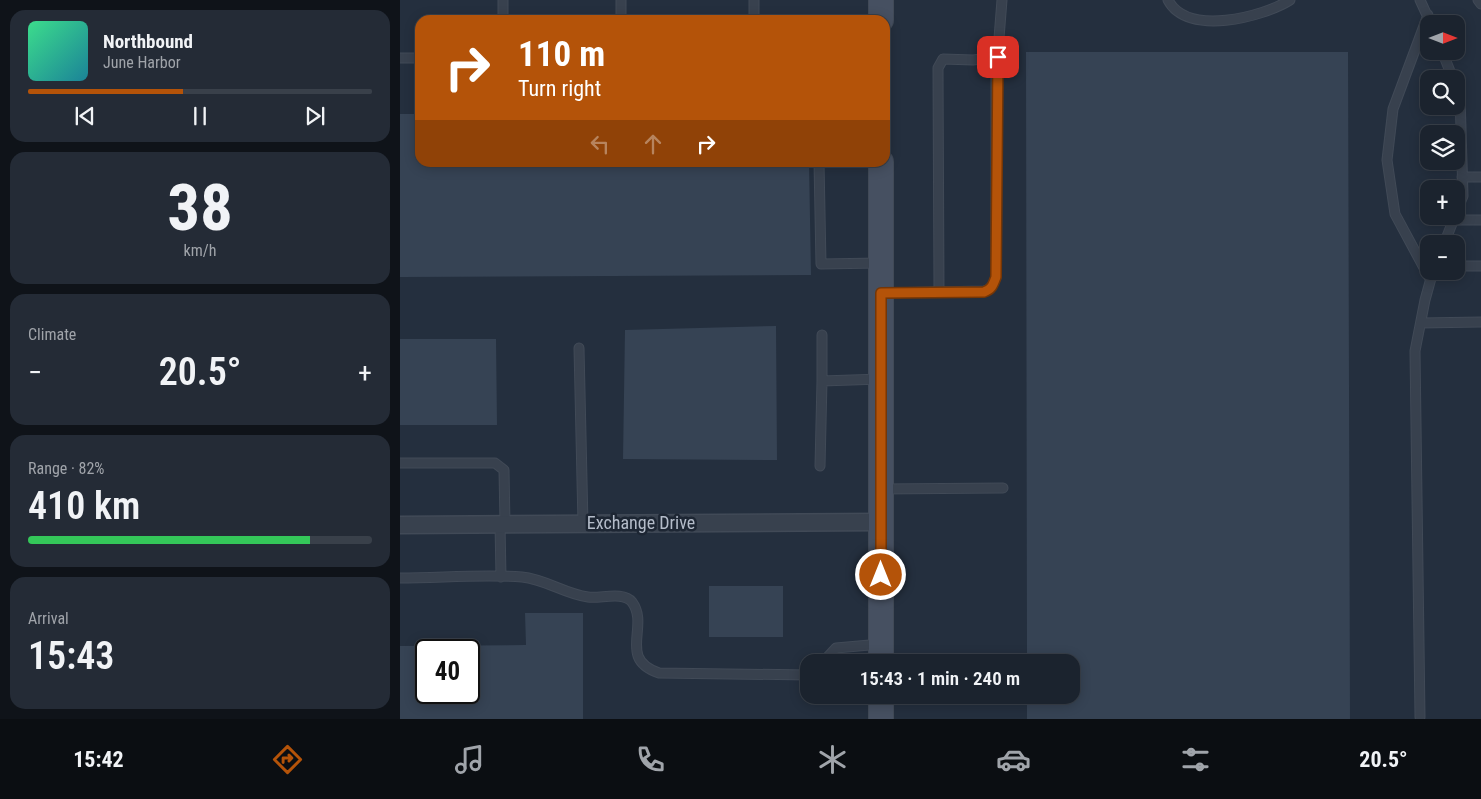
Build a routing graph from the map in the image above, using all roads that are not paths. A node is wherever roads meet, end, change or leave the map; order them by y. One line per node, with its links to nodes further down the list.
1 (503, 0): 11 (lane)
2 (621, 0): 12 (lane)
3 (754, 0): 13 (lane)
4 (881, 0): 14 (street)
5 (1002, 0): 17 (lane)
6 (1168, 0): 7 (lane)
7 (1290, 0)
8 (1420, 0): 15 (lane)
9 (1478, 0): 10 (lane)
10 (1481, 4)
11 (504, 15)
12 (620, 15)
13 (754, 15)
14 (881, 15)
15 (1428, 15)
16 (1420, 36): 28 (lane)
17 (998, 57): 33 (lane); 33 (lane)
18 (400, 58): 19 (lane)
19 (415, 58)
20 (1460, 115): 23 (lane)
21 (819, 167): 29 (lane)
22 (881, 167): 29 (street)
23 (1462, 177): 24 (lane); 25 (lane)
24 (1481, 178)
25 (1462, 180)
26 (1465, 218): 27 (lane)
27 (1481, 220)
28 (1420, 256)
29 (881, 264): 34 (street)
30 (1465, 266): 31 (lane)
31 (1481, 266)
32 (1431, 280): 36 (lane)
33 (939, 292): 34 (lane)
34 (881, 293): 39 (street)
35 (1481, 322): 36 (lane)
36 (1421, 323): 55 (lane)
37 (822, 335): 40 (lane)
38 (579, 348): 47 (lane)
39 (881, 379): 40 (lane); 44 (street)
40 (822, 381): 42 (lane)
41 (400, 463): 46 (lane)
42 (820, 466)
43 (1003, 488): 44 (lane)
44 (881, 489): 45 (street)
45 (881, 522): 47 (street, Exchange Drive); 51 (street)
46 (503, 524): 47 (street, Exchange Drive); 48 (street, Exchange Drive); 50 (lane)
47 (583, 524)
48 (400, 525)
49 (400, 578): 50 (lane)
50 (501, 578): 53 (lane)
51 (881, 653): 52 (lane)
52 (830, 654)
53 (800, 675)
54 (881, 704): 56 (street)
55 (1420, 716)
56 (881, 719)

